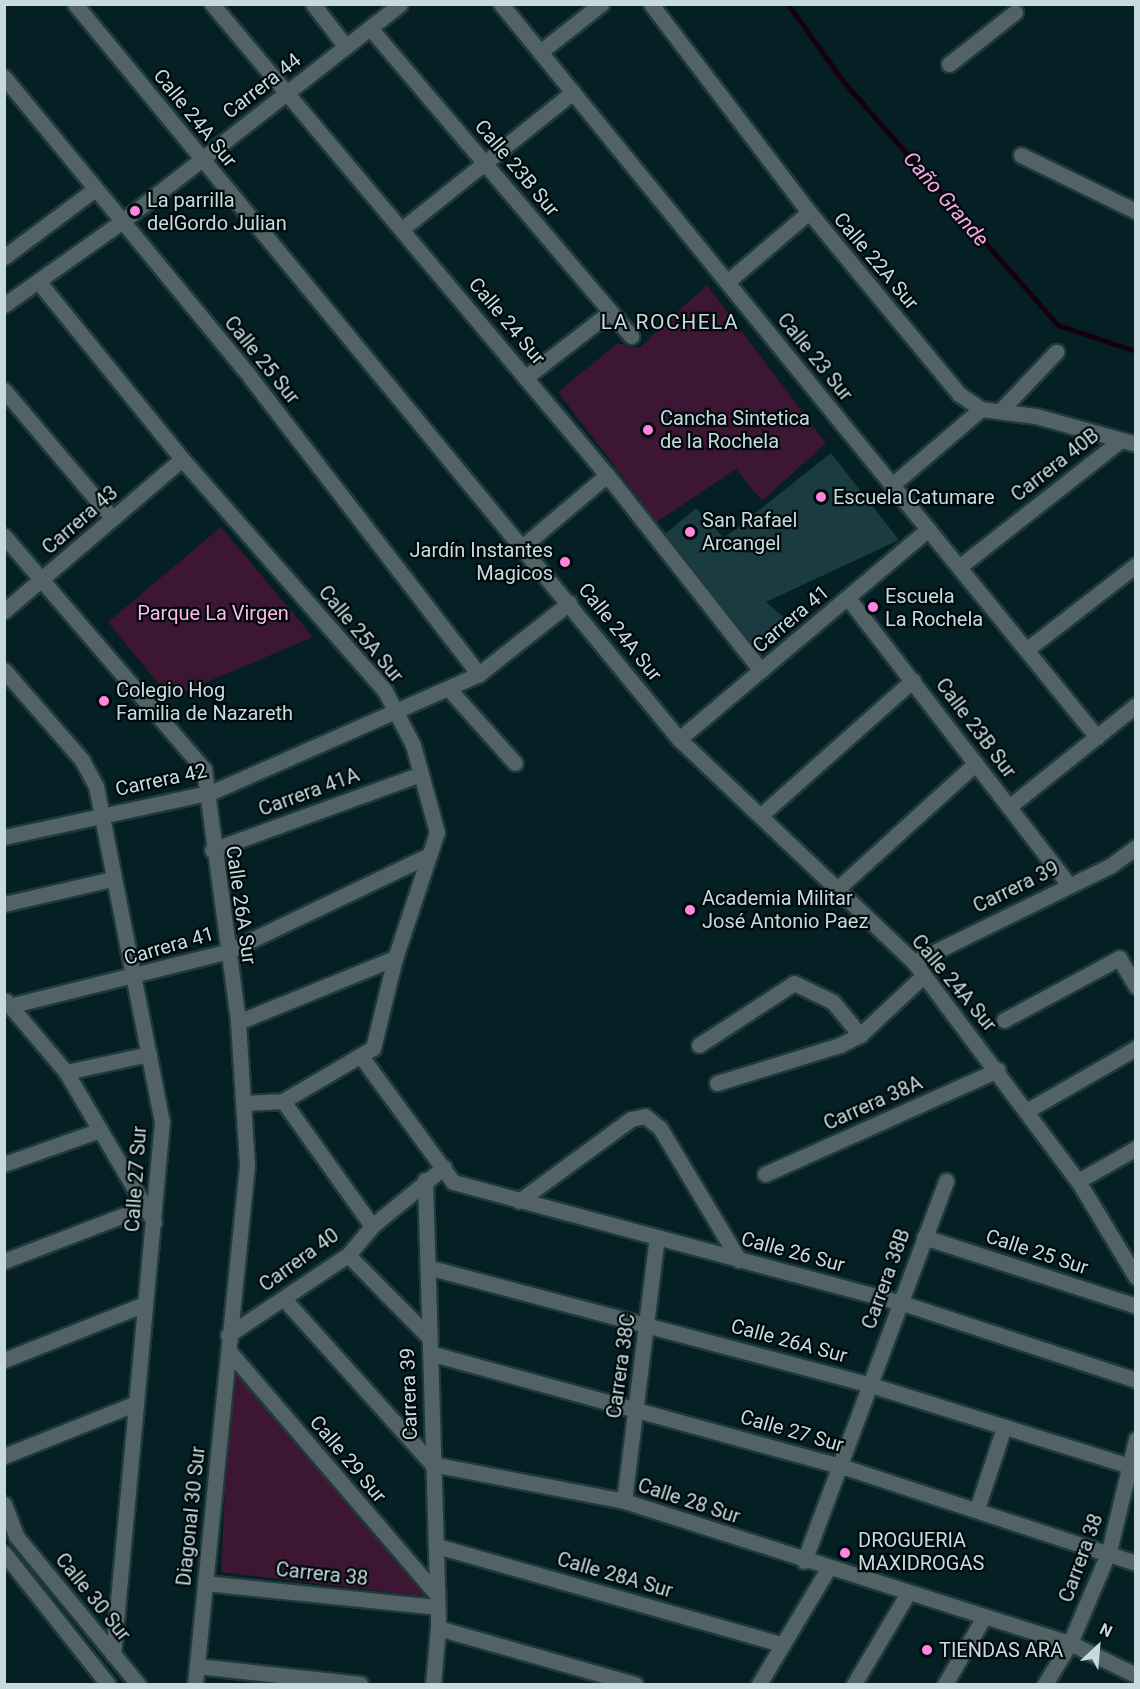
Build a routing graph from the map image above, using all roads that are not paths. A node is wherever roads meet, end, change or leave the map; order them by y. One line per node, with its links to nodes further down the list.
1 (75, 4): 17 (street, Calle 24A Sur)
2 (212, 4): 14 (street, Calle 24 Sur)
3 (313, 4): 10 (street)
4 (400, 4): 9 (street, Carrera 44)
5 (501, 4): 11 (street, Calle 23 Sur)
6 (601, 4): 11 (street)
7 (651, 4): 21 (street, Calle 22A Sur)
8 (1017, 7): 12 (street)
9 (370, 28): 10 (street, Carrera 44); 18 (street, Calle 23B Sur)
10 (346, 46): 14 (street, Carrera 44)
11 (540, 52): 15 (street, Calle 23 Sur)
12 (949, 64)
13 (4, 76): 19 (street, Calle 25 Sur)
14 (288, 92): 17 (street, Carrera 44); 23 (street, Calle 24 Sur)
15 (573, 92): 18 (street); 26 (street, Calle 23 Sur)
16 (1021, 155): 20 (street)
17 (201, 160): 22 (street, Carrera 44); 42 (street, Calle 24A Sur)
18 (486, 163): 23 (street); 28 (street, Calle 23B Sur)
19 (93, 190): 22 (street, Calle 25 Sur); 24 (street)
20 (1136, 211)
21 (808, 212): 26 (street); 33 (street, Calle 22A Sur)
22 (120, 223): 25 (street, Carrera 44); 52 (street, Calle 25 Sur)
23 (402, 229): 31 (street, Calle 24 Sur)
24 (4, 257)
25 (38, 281): 27 (street, Carrera 44); 36 (street, Calle 25A Sur)
26 (727, 282): 38 (street, Calle 23 Sur)
27 (4, 305)
28 (610, 312): 29 (street, Calle 23B Sur); 31 (street)
29 (631, 336)
30 (1056, 352): 34 (street)
31 (526, 377): 37 (street, Calle 24 Sur)
32 (4, 390): 39 (street)
33 (981, 409): 34 (street); 38 (street)
34 (1002, 409): 35 (street)
35 (1128, 442): 44 (street, Carrera 40B)
36 (182, 459): 39 (street, Carrera 43); 56 (street, Calle 25A Sur)
37 (606, 475): 42 (street); 51 (street, Calle 24 Sur)
38 (892, 485): 40 (street, Calle 23 Sur)
39 (112, 518): 45 (street, Carrera 43)
40 (928, 529): 44 (street, Calle 23 Sur); 46 (street, Carrera 41)
41 (4, 536): 45 (street, Calle 26A Sur)
42 (523, 546): 47 (street, Calle 24A Sur)
43 (1136, 565): 49 (street)
44 (959, 567): 49 (street, Calle 23 Sur)
45 (42, 581): 48 (street, Carrera 43); 62 (street, Calle 26A Sur)
46 (848, 598): 51 (street, Carrera 41); 53 (street, Calle 23B Sur)
47 (569, 603): 52 (street, Carrera 42); 58 (street, Calle 24A Sur)
48 (4, 611)
49 (1026, 650): 57 (street, Calle 23 Sur)
50 (4, 670): 64 (street, Calle 27 Sur)
51 (761, 671): 58 (street, Carrera 41)
52 (479, 674): 54 (street, Carrera 42)
53 (913, 680): 60 (street, Calle 23B Sur); 65 (street)
54 (449, 688): 56 (street, Carrera 42); 59 (street)
55 (1136, 705): 57 (street)
56 (396, 712): 61 (street, Calle 25A Sur); 62 (street, Carrera 42)
57 (1096, 736): 63 (street)
58 (679, 739): 65 (street, Calle 24A Sur)
59 (515, 762)
60 (975, 764): 63 (street, Calle 23B Sur); 72 (street)
61 (421, 774): 68 (street, Carrera 41A); 69 (street, Calle 25A Sur)
62 (206, 793): 64 (street, Carrera 42); 68 (street, Calle 26A Sur)
63 (1010, 806): 71 (street, Calle 23B Sur)
64 (101, 814): 66 (street, Carrera 42); 70 (street, Calle 27 Sur)
65 (761, 815): 72 (street, Calle 24A Sur)
66 (6, 834)
67 (1136, 848): 71 (street, Carrera 39)
68 (212, 850): 74 (street, Calle 26A Sur)
69 (429, 855): 74 (street, Carrera 41); 75 (street, Calle 25A Sur)
70 (112, 879): 73 (street); 78 (street, Calle 27 Sur)
71 (1068, 884): 76 (street, Carrera 39)
72 (836, 890): 76 (street, Calle 24A Sur)
73 (4, 904)
74 (226, 952): 78 (street, Carrera 41); 82 (street, Calle 26A Sur)
75 (395, 958): 82 (street); 87 (street, Calle 25A Sur)
76 (914, 962): 77 (street, Calle 24A Sur)
77 (923, 976): 83 (street); 88 (street, Calle 24A Sur)
78 (131, 980): 80 (street, Carrera 41); 86 (street, Calle 27 Sur)
79 (1136, 986): 81 (street)
80 (7, 1003): 89 (street)
81 (1004, 1020)
82 (238, 1022): 92 (street, Calle 26A Sur)
83 (860, 1035): 84 (street); 90 (street)
84 (699, 1045)
85 (1136, 1048): 93 (street)
86 (149, 1054): 89 (street); 104 (street, Calle 27 Sur)
87 (363, 1059): 91 (street); 97 (street)
88 (998, 1070): 93 (street, Calle 24A Sur); 98 (street, Carrera 38A)
89 (66, 1072): 94 (street)
90 (717, 1083)
91 (283, 1101): 92 (street); 105 (street)
92 (246, 1103): 119 (street, Calle 26A Sur)
93 (1028, 1110): 101 (street, Calle 24A Sur)
94 (100, 1130): 96 (street); 103 (street)
95 (1136, 1148): 101 (street)
96 (4, 1164)
97 (444, 1167): 99 (street, Carrera 40); 102 (street, Calle 26 Sur)
98 (765, 1174)
99 (425, 1180): 105 (street, Carrera 40); 112 (street, Carrera 39)
100 (946, 1181): 106 (street, Carrera 38B)
101 (1078, 1181): 109 (street, Calle 24A Sur)
102 (519, 1201): 107 (street, Calle 26 Sur); 110 (street)
103 (147, 1206): 104 (street); 111 (street)
104 (155, 1225): 116 (street, Calle 27 Sur)
105 (372, 1226): 108 (street, Carrera 40)
106 (924, 1237): 115 (street, Carrera 38B); 117 (street, Calle 25 Sur)
107 (657, 1238): 110 (street, Calle 26 Sur); 118 (street, Carrera 38C)
108 (348, 1255): 114 (street, Carrera 40); 120 (street)
109 (1132, 1257): 113 (street, Calle 24A Sur)
110 (739, 1260): 115 (street, Calle 26 Sur)
111 (4, 1261)
112 (431, 1268): 118 (street, Calle 26A Sur); 120 (street, Carrera 39)
113 (1136, 1276)
114 (284, 1299): 119 (street, Carrera 40); 131 (street)
115 (899, 1302): 124 (street, Calle 26 Sur); 125 (street, Carrera 38B)
116 (145, 1304): 123 (street); 126 (street, Calle 27 Sur)
117 (1136, 1306)
118 (649, 1326): 125 (street, Calle 26A Sur); 127 (street, Carrera 38C)
119 (228, 1335): 121 (street, Calle 26A Sur)
120 (429, 1337): 122 (street, Carrera 39)
121 (228, 1351): 144 (street, Diagonal 30 Sur); 146 (street, Calle 29 Sur)
122 (433, 1354): 127 (street, Calle 27 Sur); 131 (street, Carrera 39)
123 (4, 1360)
124 (1136, 1380)
125 (871, 1385): 128 (street, Calle 26A Sur); 132 (street, Carrera 38B)
126 (134, 1404): 130 (street); 151 (street, Calle 27 Sur)
127 (636, 1407): 132 (street, Calle 27 Sur); 134 (street, Carrera 38C)
128 (1004, 1427): 133 (street, Calle 26A Sur); 136 (street)
129 (1136, 1438): 133 (street, Carrera 38)
130 (4, 1456)
131 (432, 1464): 134 (street, Calle 28 Sur); 138 (street, Carrera 39)
132 (840, 1466): 136 (street, Calle 27 Sur); 141 (street, Carrera 38B)
133 (1132, 1475): 139 (street, Carrera 38)
134 (624, 1501): 141 (street, Calle 28 Sur)
135 (4, 1504): 137 (street)
136 (976, 1509): 139 (street, Calle 27 Sur)
137 (10, 1541): 151 (street, Calle 30 Sur)
138 (437, 1546): 146 (street, Carrera 39); 150 (street, Calle 28A Sur)
139 (1109, 1551): 142 (street, Calle 27 Sur); 149 (street, Carrera 38)
140 (4, 1553): 154 (street)
141 (804, 1561): 143 (street, Calle 28 Sur)
142 (1136, 1563)
143 (829, 1567): 145 (street, Calle 28 Sur); 150 (street)
144 (205, 1583): 146 (street, Carrera 38); 152 (street, Diagonal 30 Sur)
145 (908, 1593): 147 (street, Calle 28 Sur); 161 (street)
146 (436, 1600): 148 (street, Carrera 39)
147 (984, 1617): 149 (street, Calle 28 Sur); 162 (street)
148 (438, 1628): 158 (street, Carrera 39); 159 (street)
149 (1070, 1643): 153 (street, Calle 28 Sur); 163 (street, Carrera 38)
150 (782, 1644): 160 (street)
151 (112, 1655): 155 (street, Calle 30 Sur)
152 (198, 1666): 156 (street, Diagonal 30 Sur); 157 (street)
153 (1136, 1675)
154 (108, 1684)
155 (138, 1684)
156 (195, 1684)
157 (360, 1684)
158 (433, 1684)
159 (635, 1684)
160 (759, 1684)
161 (854, 1684)
162 (945, 1684)
163 (1045, 1684)

